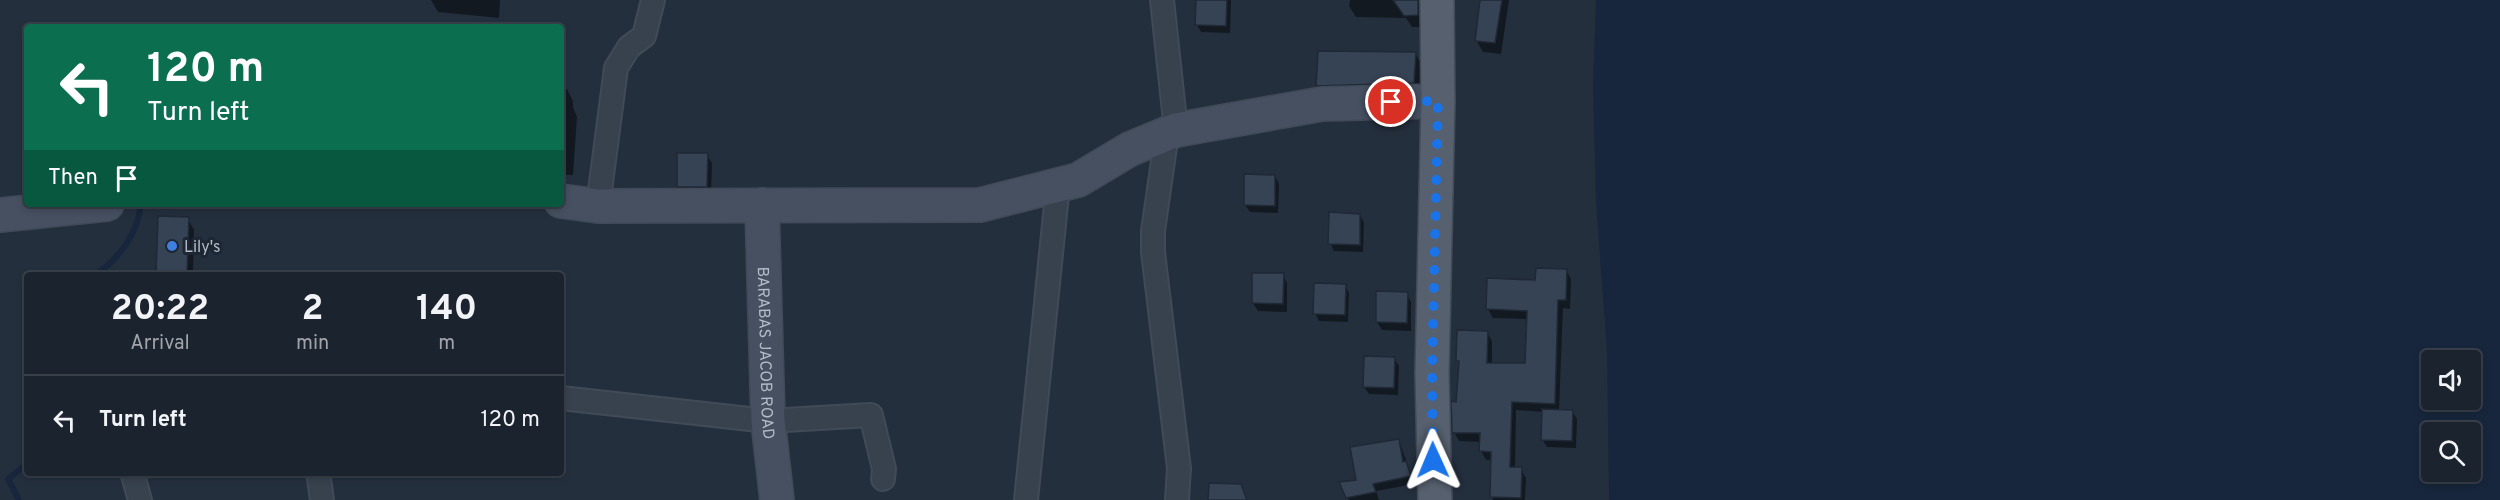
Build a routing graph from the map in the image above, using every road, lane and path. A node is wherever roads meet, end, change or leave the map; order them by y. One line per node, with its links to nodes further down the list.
1 (653, 0): 9 (street)
2 (1162, 0): 5 (street)
3 (1437, 0): 4 (main road)
4 (1438, 101): 5 (main road); 22 (main road)
5 (1172, 131): 6 (main road); 21 (street)
6 (1058, 185): 8 (main road); 20 (street)
7 (564, 201): 9 (main road)
8 (762, 205): 9 (main road); 13 (main road, BARABAS JACOB ROAD)
9 (598, 206)
10 (78, 207): 11 (main road)
11 (0, 215)
12 (564, 398): 13 (street)
13 (768, 421): 16 (street); 19 (main road, BARABAS JACOB ROAD)
14 (133, 476): 17 (street)
15 (319, 476): 18 (street)
16 (883, 479)
17 (140, 500)
18 (322, 500)
19 (777, 500)
20 (1026, 500)
21 (1177, 500)
22 (1435, 500)

